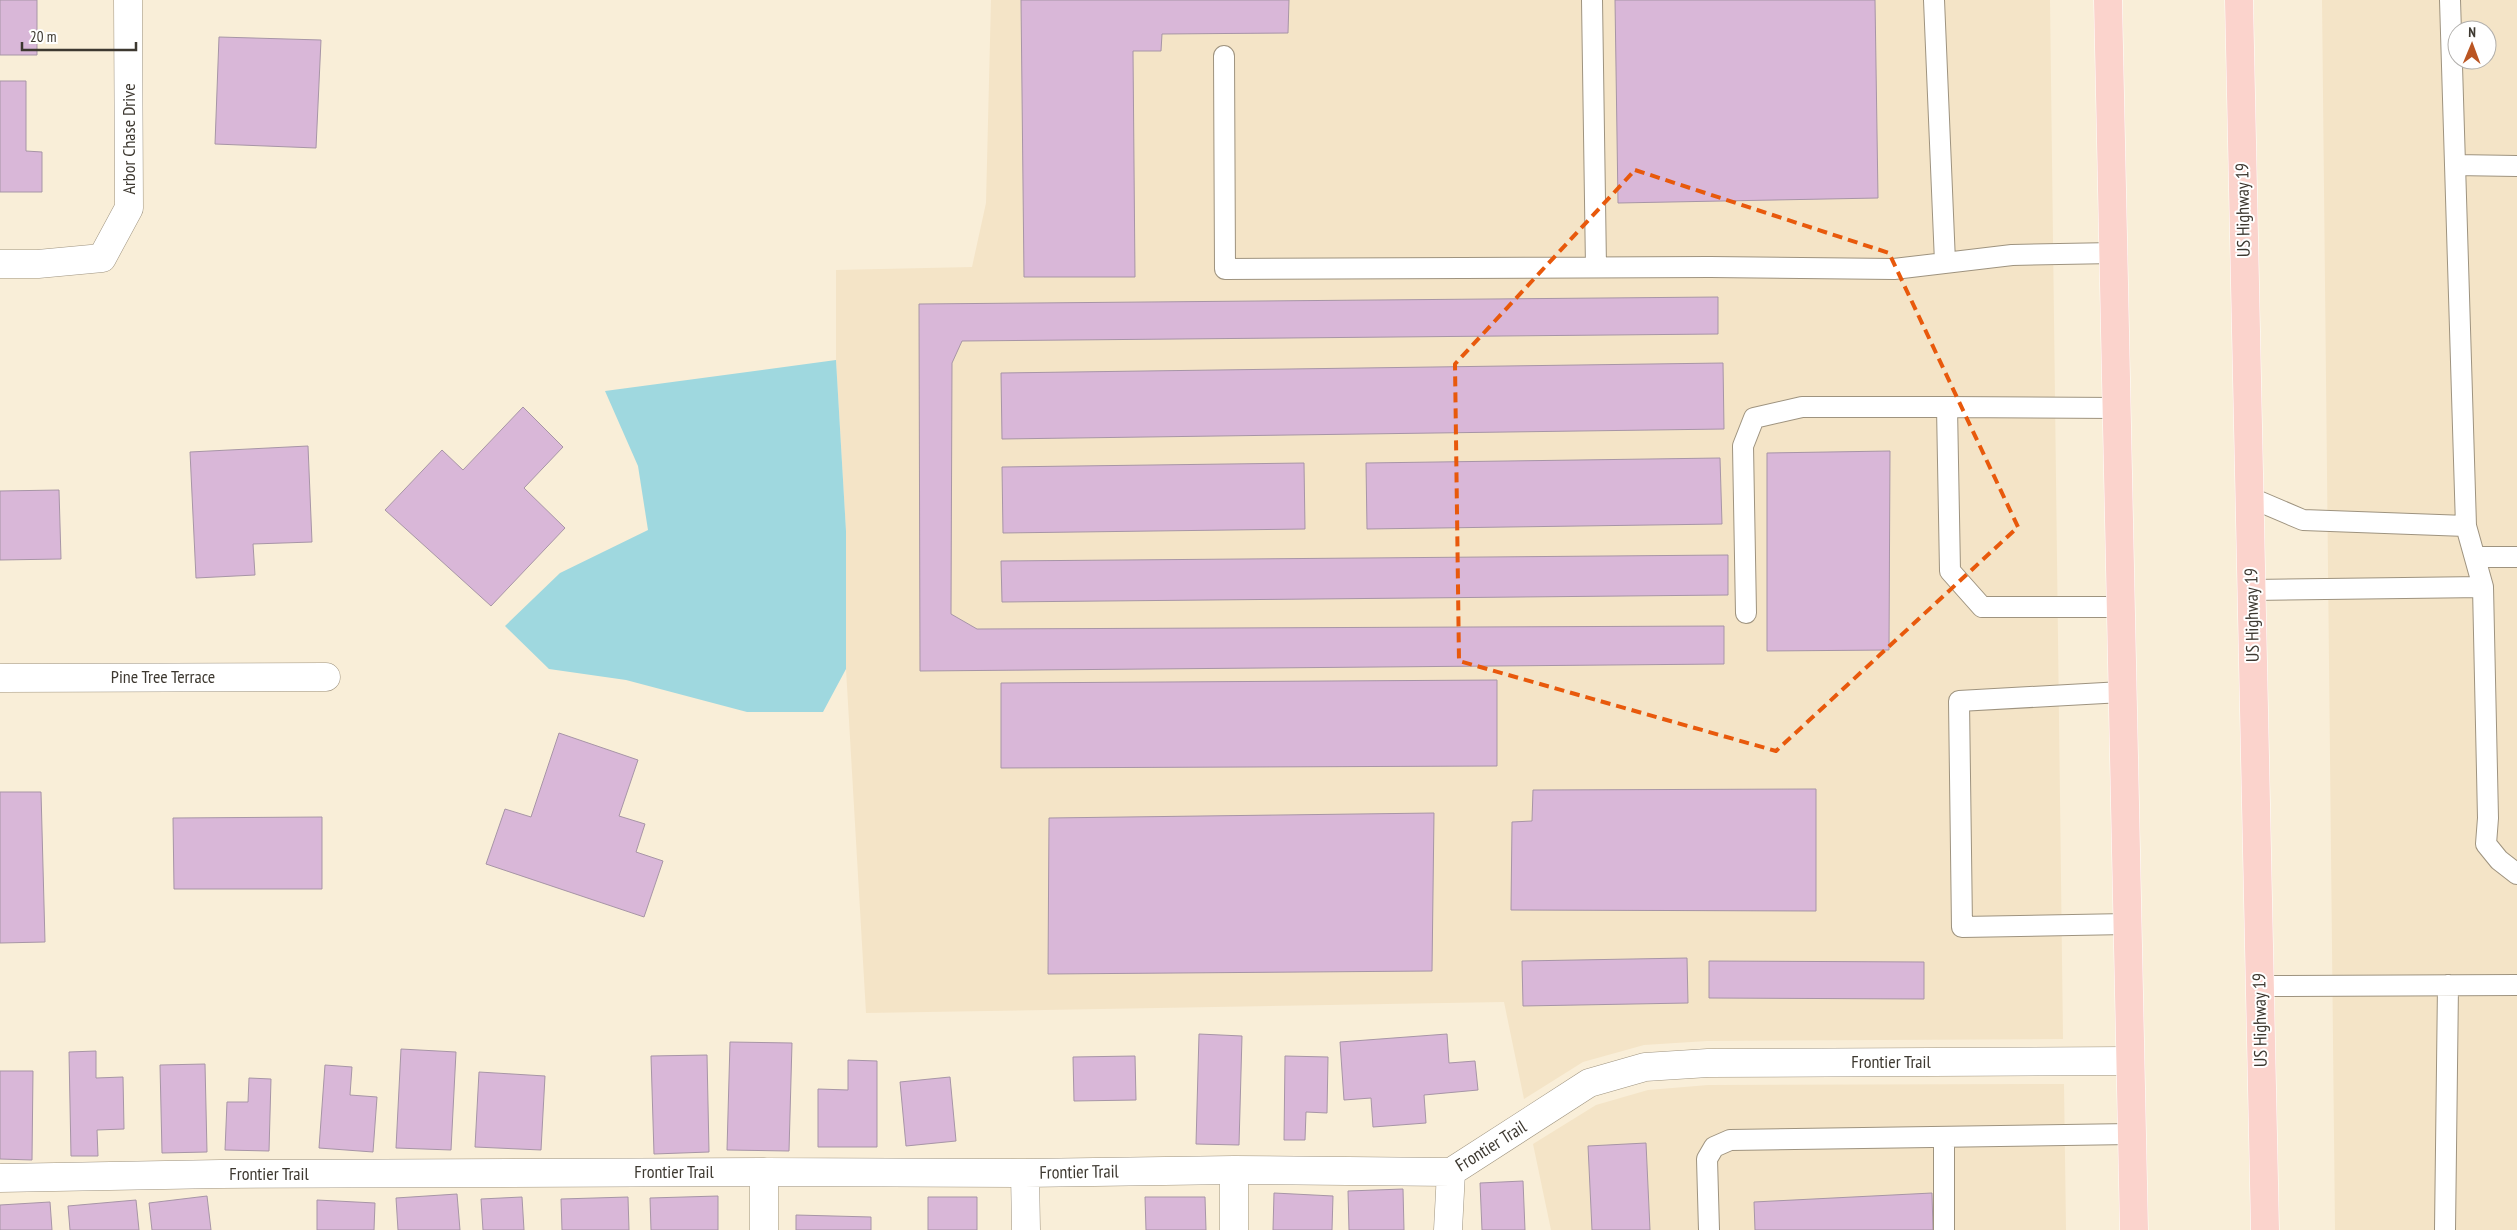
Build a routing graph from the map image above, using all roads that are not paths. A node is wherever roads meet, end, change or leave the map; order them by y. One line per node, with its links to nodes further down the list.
1 (128, 0): 12 (street, Arbor Chase Drive)
2 (1592, 0): 13 (lane)
3 (1934, 0): 11 (lane)
4 (2108, 0): 10 (highway)
5 (2239, 0): 16 (highway, US Highway 19)
6 (2450, 0): 8 (lane)
7 (1224, 56): 13 (lane)
8 (2455, 164): 9 (lane); 17 (lane)
9 (2517, 166)
10 (2114, 253): 11 (lane); 15 (highway)
11 (1945, 262): 13 (lane)
12 (0, 264)
13 (1596, 267)
14 (1947, 407): 15 (lane); 22 (lane); 23 (lane)
15 (2116, 408): 22 (highway)
16 (2249, 497): 17 (lane); 21 (highway, US Highway 19)
17 (2466, 526): 18 (lane)
18 (2475, 557): 19 (lane); 20 (lane)
19 (2517, 557)
20 (2483, 587): 21 (lane); 27 (lane)
21 (2252, 590): 30 (highway, US Highway 19)
22 (2120, 607): 26 (highway)
23 (1746, 613)
24 (326, 677): 25 (street, Pine Tree Terrace)
25 (0, 678)
26 (2122, 692): 28 (highway); 28 (lane)
27 (2517, 874)
28 (2127, 924): 32 (highway)
29 (2448, 985): 30 (lane); 31 (lane); 48 (lane)
30 (2259, 986): 47 (highway, US Highway 19)
31 (2517, 986)
32 (2129, 1061): 33 (highway); 38 (street, Frontier Trail)
33 (2131, 1134): 34 (lane); 46 (highway)
34 (1944, 1137): 44 (lane); 45 (lane)
35 (1234, 1170): 37 (street, Frontier Trail); 38 (street, Frontier Trail); 42 (street)
36 (764, 1172): 37 (street, Frontier Trail); 39 (street, Frontier Trail); 40 (street)
37 (1026, 1172): 41 (street)
38 (1450, 1172): 43 (street)
39 (0, 1178)
40 (764, 1230)
41 (1026, 1230)
42 (1234, 1230)
43 (1448, 1230)
44 (1709, 1230)
45 (1944, 1230)
46 (2134, 1230)
47 (2265, 1230)
48 (2445, 1230)

